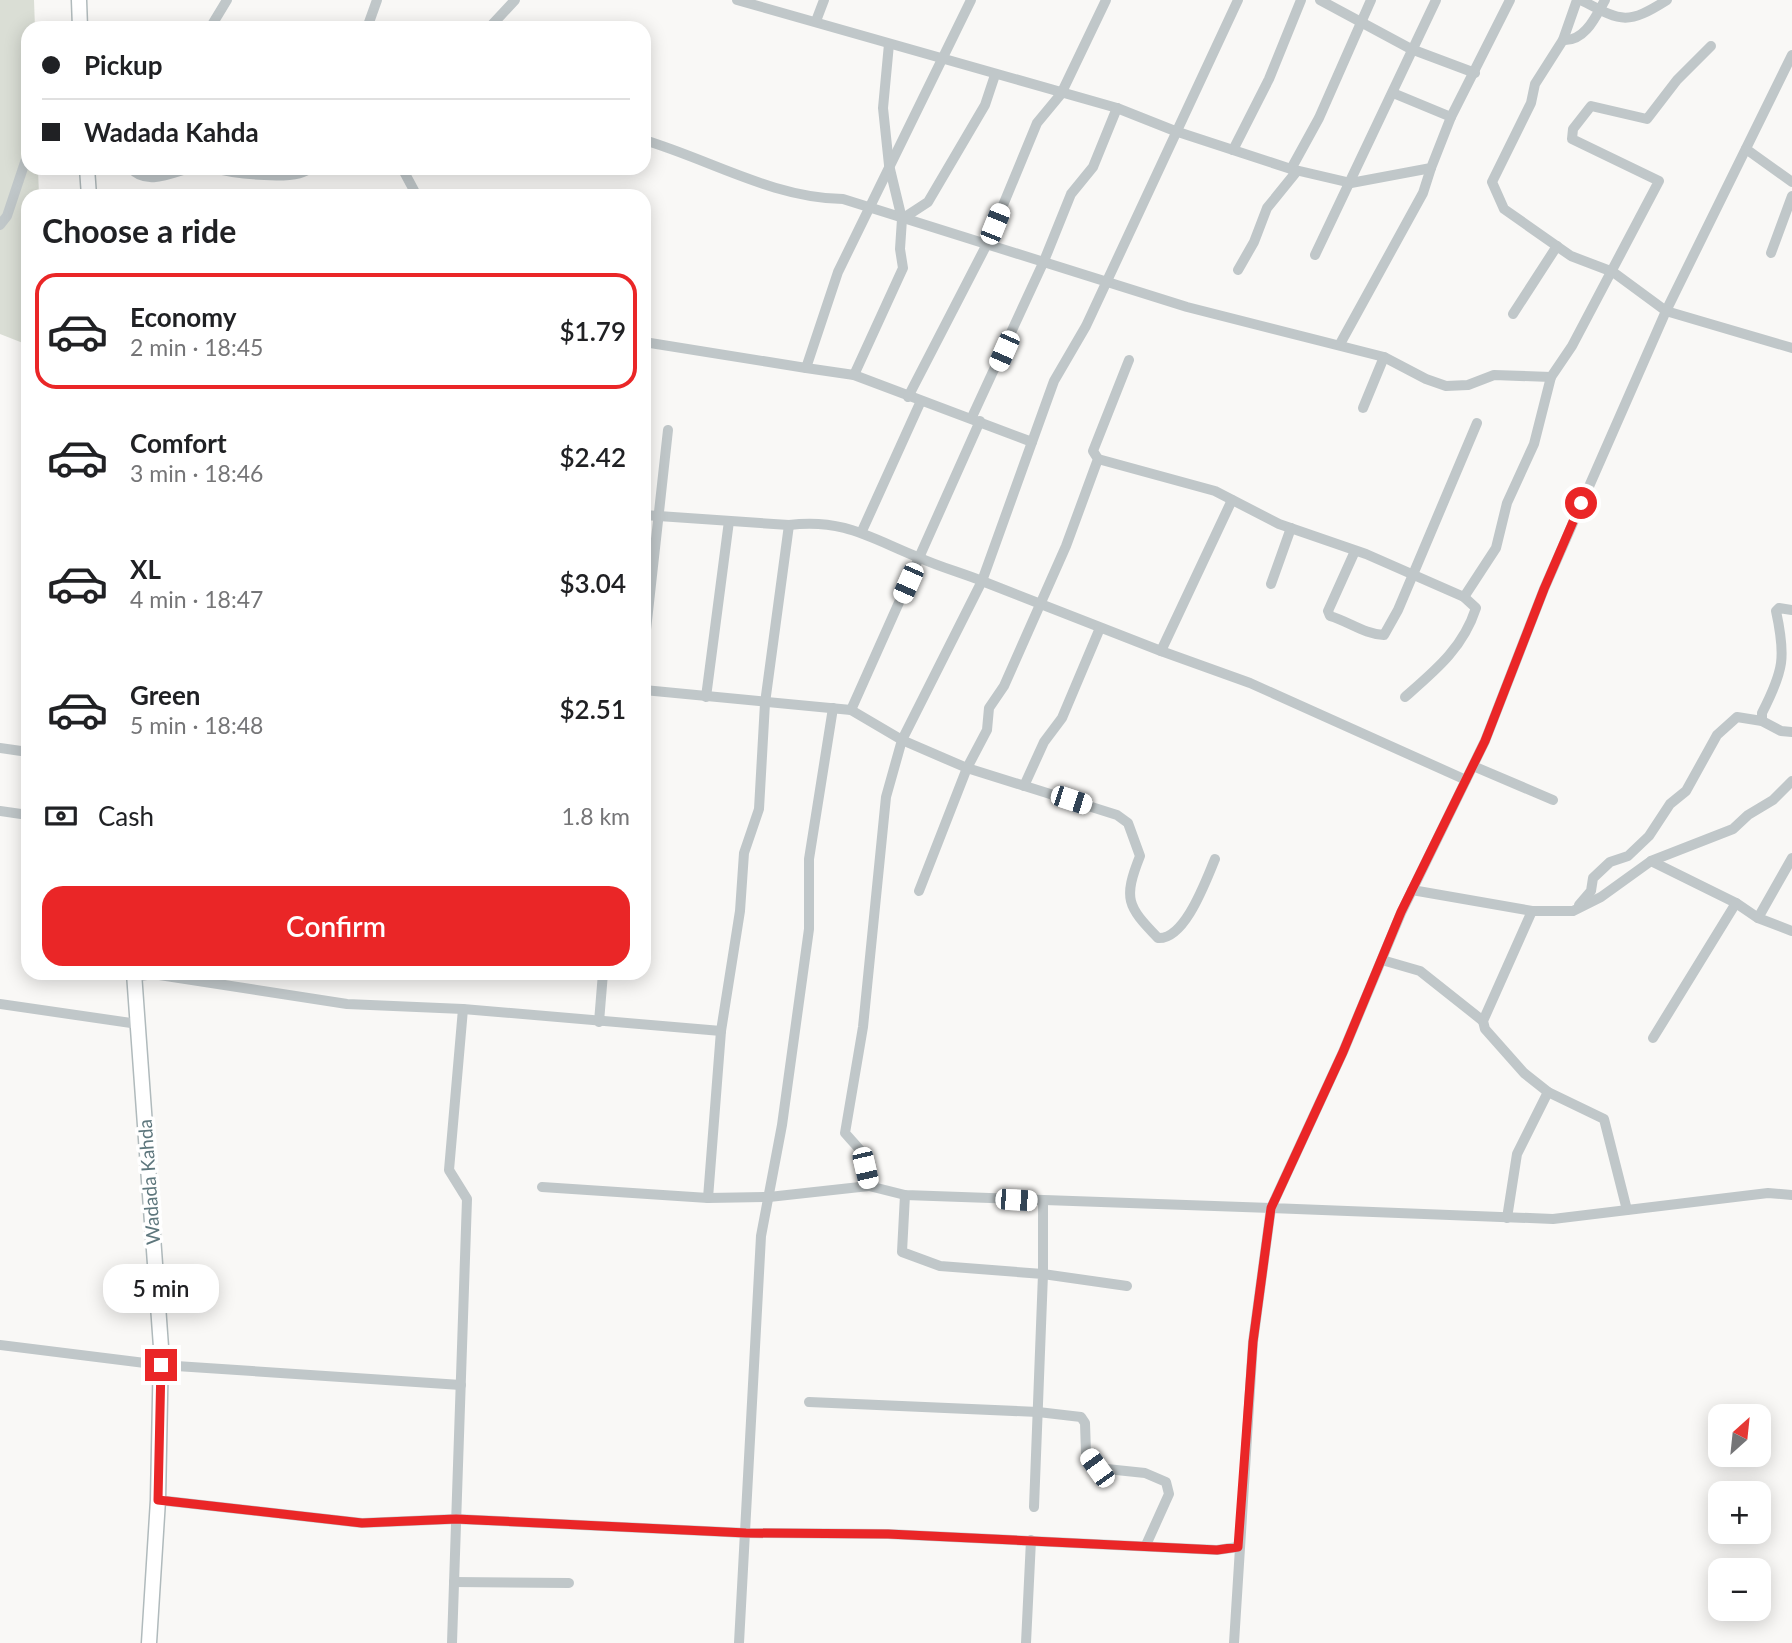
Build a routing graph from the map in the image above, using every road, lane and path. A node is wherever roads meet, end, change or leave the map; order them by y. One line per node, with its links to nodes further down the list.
1 (79, 0): 20 (main road)
2 (227, 0): 21 (street)
3 (377, 0): 22 (street)
4 (515, 0): 23 (street)
5 (737, 0): 18 (street)
6 (824, 0): 24 (street)
7 (971, 0): 31 (street)
8 (1106, 0): 35 (street)
9 (1238, 0): 38 (street)
10 (1301, 0): 41 (street)
11 (1320, 0): 25 (street)
12 (1371, 0): 25 (street)
13 (1436, 0): 29 (street)
14 (1510, 0): 32 (street)
15 (1579, 0): 19 (street); 26 (street)
16 (1605, 0): 19 (street)
17 (1667, 0): 19 (street)
18 (761, 4): 24 (street)
19 (1600, 10): 26 (street)
20 (80, 21)
21 (214, 21)
22 (370, 21)
23 (496, 21)
24 (816, 21): 27 (street)
25 (1364, 21): 29 (street); 44 (street)
26 (1563, 40): 57 (street)
27 (889, 44): 31 (street); 42 (street)
28 (1711, 46): 62 (street)
29 (1411, 49): 32 (street); 34 (street)
30 (1792, 55): 40 (street)
31 (941, 60): 33 (street); 42 (street)
32 (1475, 73): 37 (street)
33 (995, 75): 35 (street); 54 (street)
34 (1392, 93): 37 (street); 51 (street)
35 (1061, 94): 36 (street); 56 (street)
36 (1117, 108): 38 (street); 60 (street)
37 (1451, 117): 43 (street)
38 (1175, 131): 41 (street); 63 (street)
39 (651, 142): 53 (street)
40 (1746, 149): 50 (street); 64 (street)
41 (1233, 150): 44 (street)
42 (889, 165): 53 (street); 54 (street)
43 (1431, 168): 51 (street); 67 (street)
44 (1294, 170): 51 (street); 61 (street)
45 (21, 174): 55 (street)
46 (141, 175): 47 (street)
47 (162, 175)
48 (251, 175): 49 (street)
49 (299, 175)
50 (1792, 182)
51 (1351, 183): 59 (street)
52 (1792, 196): 58 (street)
53 (872, 208): 54 (street); 71 (street)
54 (902, 219): 56 (street); 72 (street)
55 (0, 225)
56 (987, 244): 60 (street); 74 (street)
57 (1557, 246): 62 (street); 65 (street)
58 (1771, 253)
59 (1315, 255)
60 (1044, 261): 63 (street); 77 (street)
61 (1238, 270)
62 (1613, 272): 64 (street); 73 (street)
63 (1106, 282): 67 (street); 80 (street)
64 (1666, 312): 68 (street); 111 (street)
65 (1513, 314)
66 (651, 343): 71 (street)
67 (1340, 344): 69 (street)
68 (1792, 348)
69 (1384, 357): 73 (street); 76 (street)
70 (1129, 360): 81 (street)
71 (806, 368): 72 (street)
72 (854, 375): 74 (street)
73 (1551, 377): 95 (street)
74 (908, 397): 75 (street)
75 (920, 403): 77 (street); 88 (street)
76 (1363, 408)
77 (976, 419): 80 (street); 90 (street)
78 (1477, 423): 91 (street)
79 (668, 430): 84 (street)
80 (1032, 442): 92 (street)
81 (1098, 459): 82 (street); 96 (street)
82 (1232, 500): 87 (street); 99 (street)
83 (651, 515): 84 (street)
84 (661, 516): 85 (street); 94 (street)
85 (729, 521): 86 (street); 101 (street)
86 (789, 525): 88 (street); 103 (street)
87 (1291, 528): 89 (street); 93 (street)
88 (862, 531): 90 (street)
89 (1355, 551): 91 (street); 91 (street)
90 (919, 558): 92 (street); 105 (street)
91 (1413, 575): 95 (street)
92 (982, 580): 96 (street); 108 (street)
93 (1271, 584)
94 (651, 594)
95 (1464, 597): 102 (street)
96 (1038, 603): 98 (street); 112 (street)
97 (1792, 610): 106 (street)
98 (1100, 628): 99 (street); 115 (street)
99 (1161, 652): 113 (street)
100 (651, 691): 101 (street)
101 (706, 697): 103 (street)
102 (1405, 697)
103 (765, 703): 104 (street); 138 (street)
104 (832, 708): 105 (street); 145 (street)
105 (851, 710): 108 (street)
106 (1762, 721): 107 (street); 126 (street)
107 (1792, 732)
108 (902, 740): 112 (street); 141 (street)
109 (0, 748): 110 (street)
110 (21, 751)
111 (1473, 766): 113 (street); 116 (street)
112 (967, 768): 115 (street); 123 (street)
113 (1466, 780): 122 (street)
114 (1792, 781): 121 (street)
115 (1024, 786): 120 (street)
116 (1553, 800)
117 (0, 811): 118 (street)
118 (21, 814)
119 (1792, 858): 127 (street)
120 (1215, 859)
121 (1651, 861): 124 (street); 126 (street)
122 (1412, 890): 125 (street); 129 (street)
123 (919, 891)
124 (1736, 903): 127 (street); 139 (street)
125 (1532, 911): 126 (street); 135 (street)
126 (1573, 911)
127 (1758, 918): 128 (street)
128 (1792, 931)
129 (1381, 960): 135 (street); 148 (street)
130 (134, 980): 137 (main road, Wadada Kahda)
131 (192, 980): 134 (street)
132 (602, 980): 136 (street)
133 (0, 1004): 137 (street)
134 (463, 1009): 136 (street); 155 (street)
135 (1483, 1021): 140 (street)
136 (599, 1022): 138 (street)
137 (138, 1024): 154 (main road, Wadada Kahda)
138 (721, 1031): 146 (street)
139 (1653, 1038)
140 (1548, 1092): 149 (street); 150 (street)
141 (869, 1186): 143 (street); 145 (street)
142 (542, 1187): 146 (street)
143 (905, 1195): 147 (street); 151 (street)
144 (1792, 1195): 149 (street)
145 (769, 1197): 146 (street); 161 (street)
146 (708, 1198)
147 (1044, 1202): 148 (street); 151 (street)
148 (1271, 1208): 150 (street); 164 (street)
149 (1627, 1210): 150 (street)
150 (1507, 1218)
151 (1043, 1274): 152 (street); 157 (street)
152 (1127, 1286)
153 (0, 1345): 154 (street)
154 (161, 1365): 155 (street); 158 (main road, Wadada Kahda)
155 (461, 1385): 160 (street)
156 (809, 1402): 157 (street)
157 (1038, 1412): 159 (street); 163 (street)
158 (158, 1500): 160 (street); 167 (main road, Wadada Kahda)
159 (1034, 1507)
160 (456, 1519): 161 (street); 165 (street)
161 (746, 1533): 162 (street); 169 (street)
162 (1031, 1540): 163 (street); 170 (street)
163 (1146, 1545): 164 (street)
164 (1238, 1547): 171 (street)
165 (454, 1582): 166 (street); 168 (street)
166 (569, 1583)
167 (149, 1643)
168 (452, 1643)
169 (739, 1643)
170 (1026, 1643)
171 (1234, 1643)

